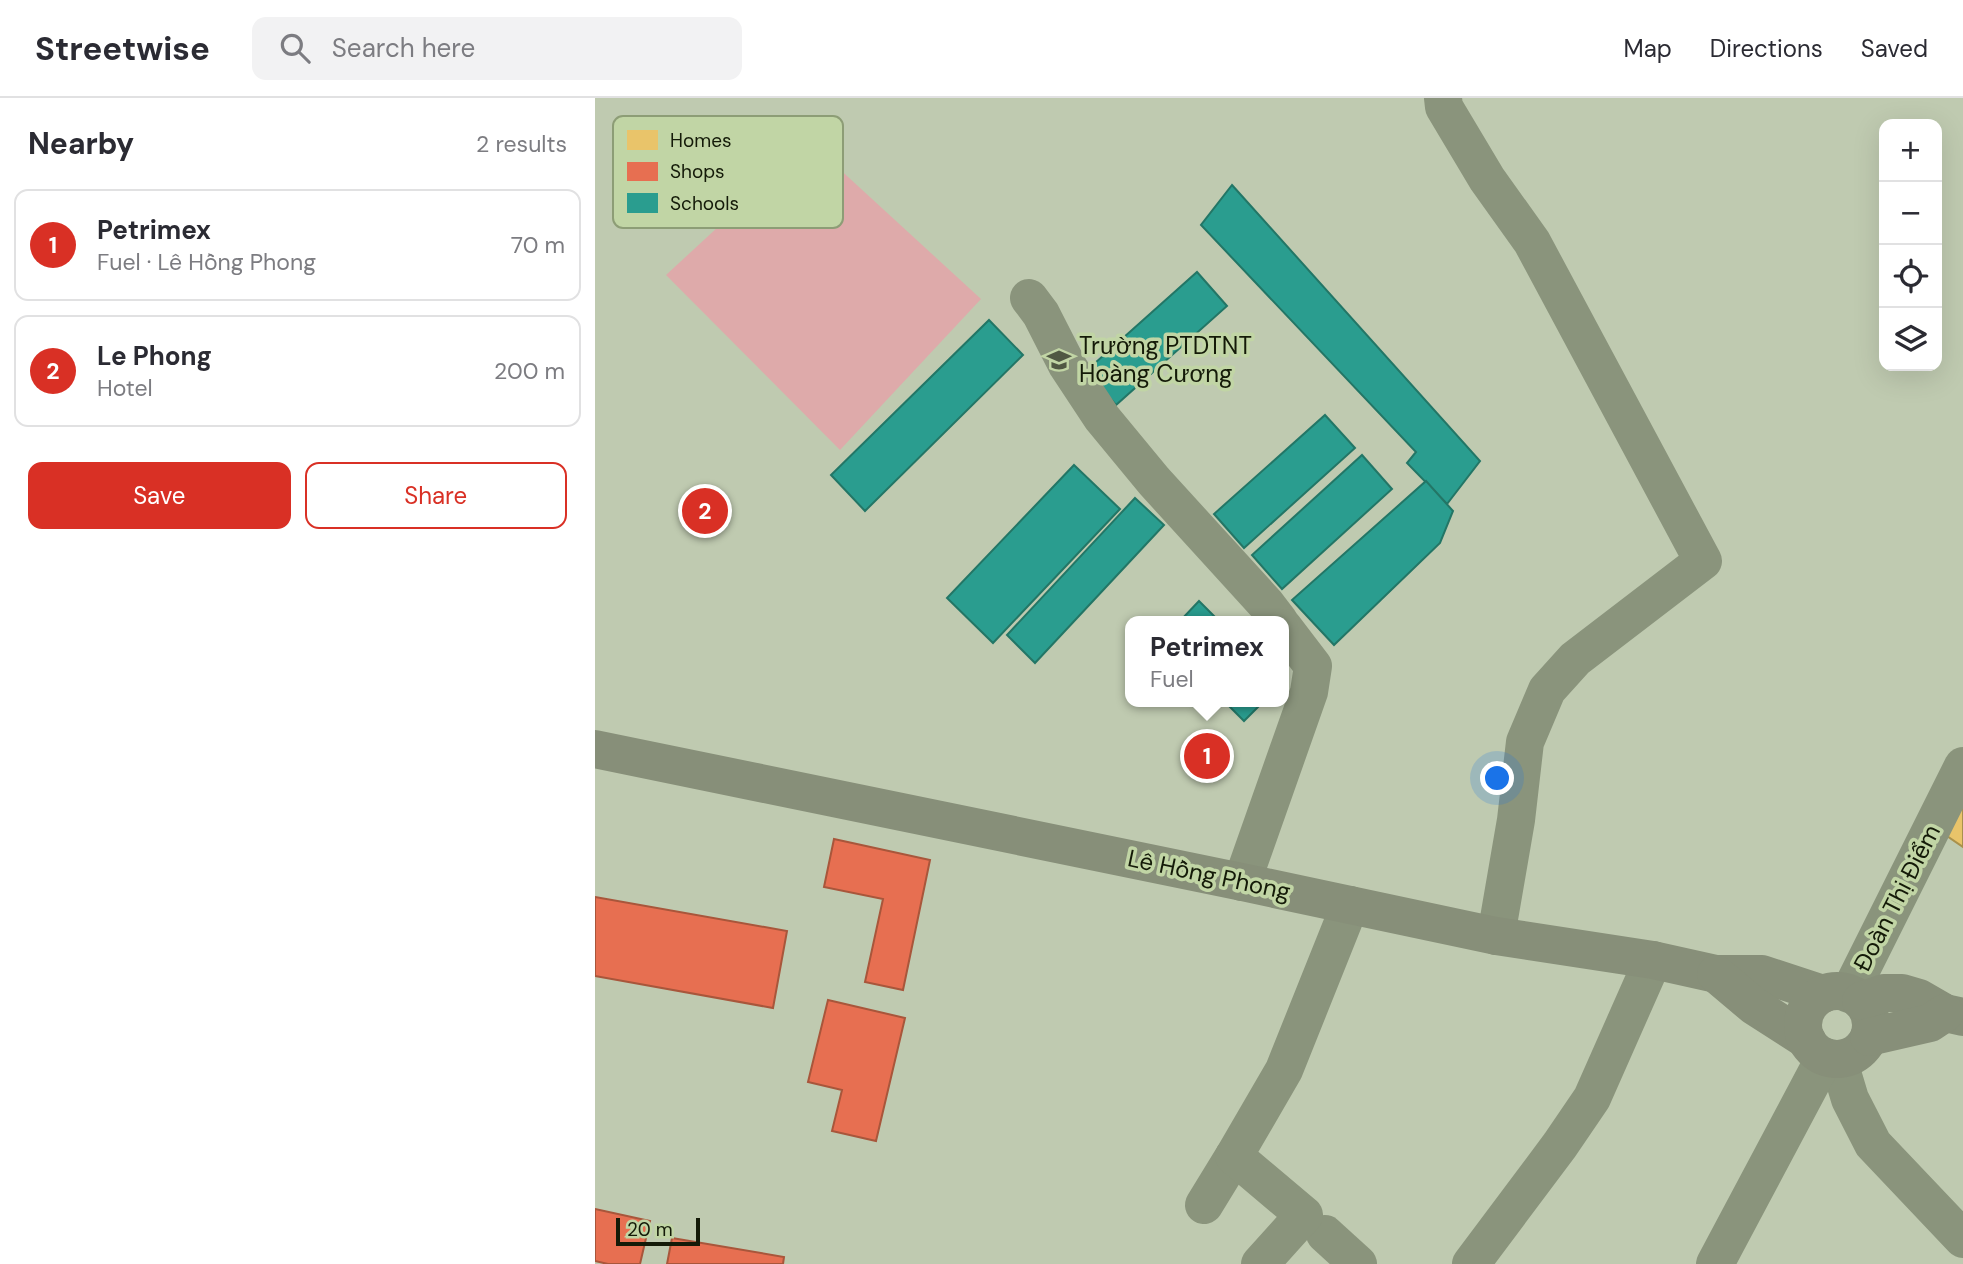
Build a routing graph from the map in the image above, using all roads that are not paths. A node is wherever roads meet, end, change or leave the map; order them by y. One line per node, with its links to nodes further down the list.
1 (1443, 98): 9 (street)
2 (1029, 298): 3 (street)
3 (1275, 616)
4 (1289, 635): 7 (street)
5 (595, 749): 7 (main road, Lê Hồng Phong)
6 (1963, 766): 12 (street, Đoàn Thị Điểm)
7 (1242, 882): 8 (main road, Lê Hồng Phong)
8 (1350, 905): 9 (main road, Lê Hồng Phong); 16 (street)
9 (1496, 936): 10 (main road, Lê Hồng Phong)
10 (1653, 960): 11 (main road, Lê Hồng Phong); 22 (street)
11 (1716, 974): 12 (main road, Lê Hồng Phong); 15 (main road)
12 (1844, 996): 13 (main road); 14 (main road); 15 (main road)
13 (1954, 1015): 14 (main road)
14 (1869, 1037): 15 (main road)
15 (1823, 1052): 19 (street); 23 (street)
16 (1234, 1156): 17 (street); 20 (street)
17 (1204, 1205)
18 (1325, 1234): 21 (street)
19 (1963, 1240)
20 (1260, 1264)
21 (1358, 1264)
22 (1471, 1264)
23 (1716, 1264)

